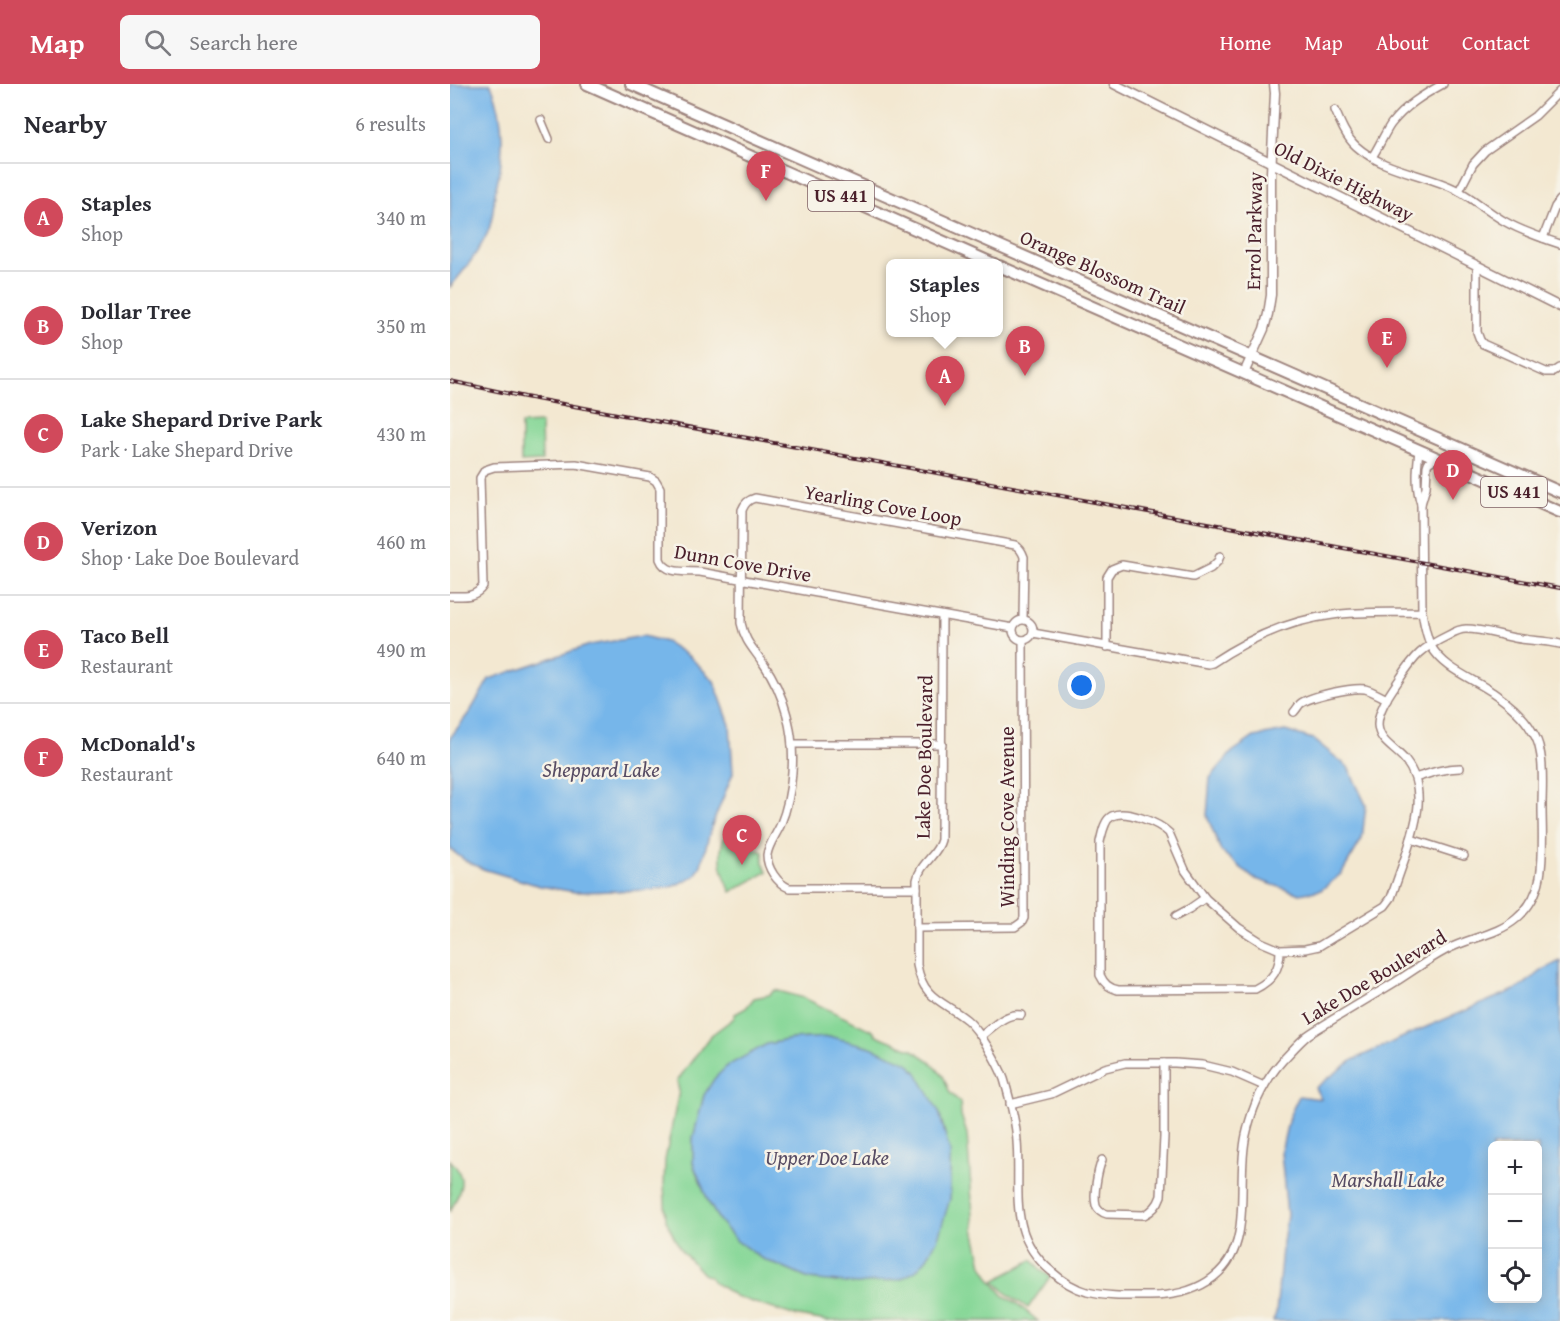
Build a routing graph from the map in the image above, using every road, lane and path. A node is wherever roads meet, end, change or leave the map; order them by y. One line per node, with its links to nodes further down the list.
1 (587, 84): 16 (main road, Orange Blossom Trail / US 441)
2 (631, 84): 19 (main road, Orange Blossom Trail / US 441)
3 (1114, 84): 11 (street, Old Dixie Highway)
4 (1274, 84): 11 (street, Errol Parkway)
5 (1443, 84): 10 (street)
6 (1560, 91): 12 (street)
7 (1335, 110): 10 (street)
8 (541, 120): 9 (street)
9 (549, 139)
10 (1372, 158): 12 (street)
11 (1272, 163): 17 (street, Old Dixie Highway); 24 (street, Errol Parkway)
12 (1459, 191): 14 (street)
13 (1560, 200): 14 (street)
14 (1542, 238): 15 (street)
15 (1560, 244)
16 (983, 259)
17 (1477, 266): 23 (street, Old Dixie Highway); 25 (street)
18 (1003, 268): 20 (main road, Orange Blossom Trail / US 441)
19 (1067, 275): 20 (main road); 21 (main road, Orange Blossom Trail / US 441)
20 (1037, 282): 22 (main road, Orange Blossom Trail / US 441)
21 (1095, 288): 22 (main road); 24 (main road, Orange Blossom Trail / US 441)
22 (1065, 294): 26 (main road, Orange Blossom Trail / US 441)
23 (1560, 307)
24 (1252, 357): 26 (street, Errol Parkway); 27 (main road, Orange Blossom Trail / US 441)
25 (1560, 368)
26 (1244, 373): 28 (main road, Orange Blossom Trail / US 441)
27 (1418, 430): 28 (main road); 29 (main road, Orange Blossom Trail / US 441)
28 (1391, 438): 30 (main road, Orange Blossom Trail / US 441)
29 (1451, 444): 30 (main road); 32 (main road, Orange Blossom Trail / US 441)
30 (1419, 450): 31 (main road, Orange Blossom Trail / US 441); 33 (street, Lake Doe Boulevard)
31 (1440, 459): 33 (street, Lake Doe Boulevard); 34 (main road, Orange Blossom Trail / US 441)
32 (1560, 492)
33 (1421, 504): 38 (street, Lake Doe Boulevard)
34 (1560, 512)
35 (1220, 556): 46 (street)
36 (742, 579): 37 (street, Dunn Cove Drive); 39 (street, Dunn Cove Drive); 40 (street, Yearling Cove Loop); 49 (street)
37 (450, 596)
38 (1422, 612): 44 (street, Lake Doe Boulevard); 46 (street)
39 (942, 616): 41 (street, Dunn Cove Drive); 50 (street, Lake Doe Boulevard)
40 (1023, 619): 41 (street); 42 (street)
41 (1013, 628): 43 (street)
42 (1033, 633): 43 (street); 46 (street)
43 (1023, 640): 58 (street, Winding Cove Avenue)
44 (1430, 644): 45 (street); 47 (street); 63 (street, Lake Doe Boulevard)
45 (1560, 644)
46 (1107, 646)
47 (1387, 699): 48 (street); 52 (street)
48 (1294, 712)
49 (792, 744): 50 (street); 55 (street)
50 (942, 744): 55 (street, Lake Doe Boulevard)
51 (1460, 768): 52 (street)
52 (1415, 778): 53 (street)
53 (1411, 839): 54 (street); 59 (street)
54 (1464, 856)
55 (916, 888): 58 (street, Lake Doe Boulevard)
56 (1205, 898): 57 (street); 59 (street); 59 (street)
57 (1176, 916)
58 (916, 928): 61 (street, Lake Doe Boulevard)
59 (1280, 950)
60 (1021, 1016): 61 (street)
61 (981, 1036): 64 (street, Lake Doe Boulevard)
62 (1164, 1063): 63 (street); 64 (street); 65 (street)
63 (1264, 1086): 64 (street, Lake Doe Boulevard)
64 (1010, 1104)
65 (1102, 1160)

